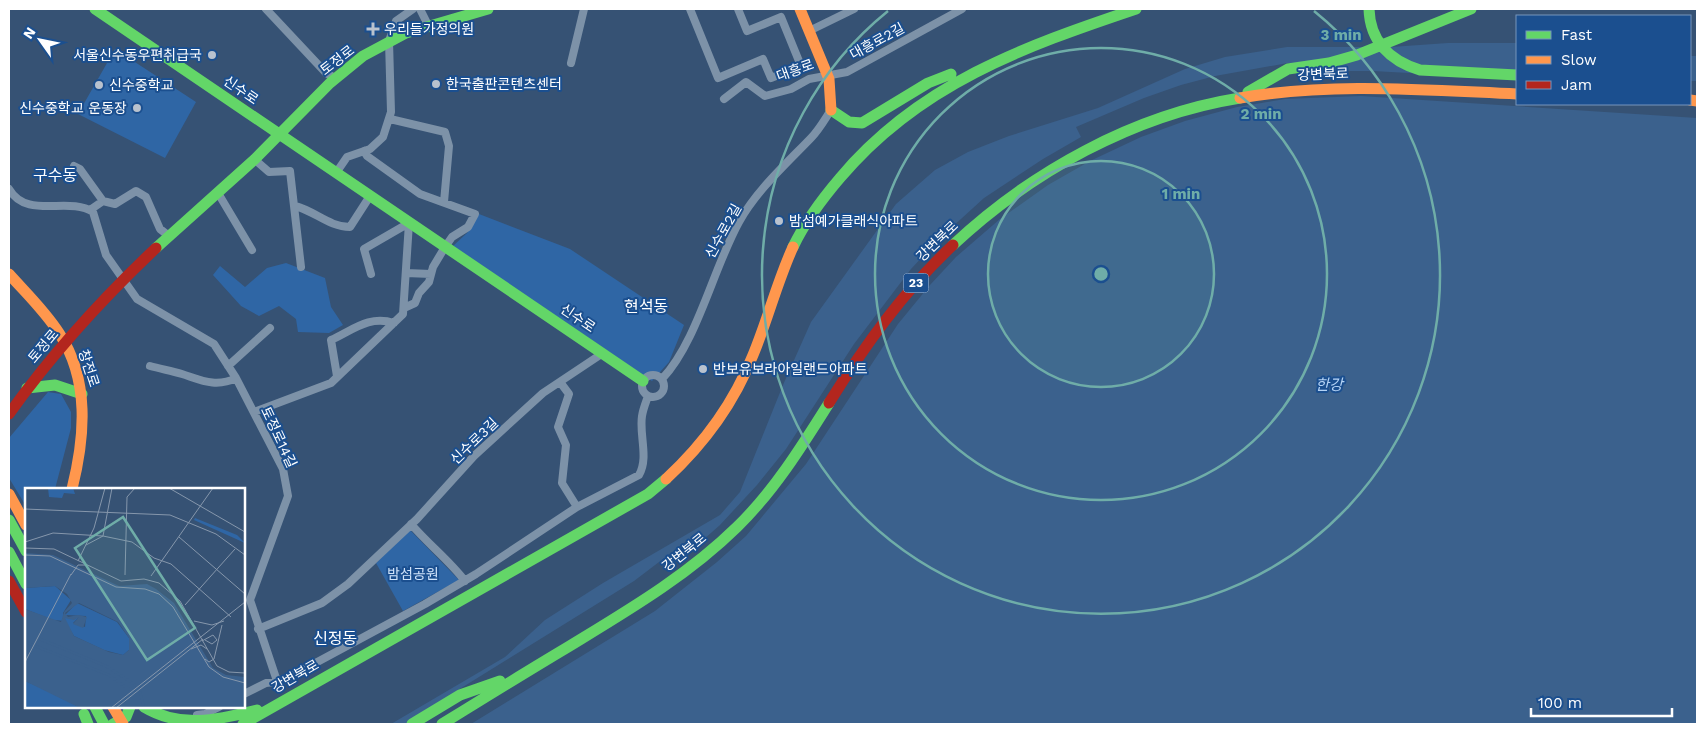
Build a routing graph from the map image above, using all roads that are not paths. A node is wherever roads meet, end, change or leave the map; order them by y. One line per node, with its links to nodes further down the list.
1 (95, 9): 28 (main road, 신수로)
2 (266, 9): 22 (street)
3 (413, 9): 17 (street)
4 (420, 9): 15 (street)
5 (488, 9): 15 (main road, 토정로)
6 (584, 9): 18 (street)
7 (690, 9): 8 (street)
8 (738, 9)
9 (800, 9): 16 (main road, 대흥로)
10 (852, 9): 16 (street)
11 (962, 9): 20 (street, 대흥로2길)
12 (1136, 9): 19 (main road, 강변북로)
13 (1369, 9): 21 (main road)
14 (1471, 9): 24 (main road)
15 (428, 25): 17 (main road, 토정로)
16 (810, 31): 20 (main road, 대흥로)
17 (390, 41): 22 (main road, 토정로); 27 (street)
18 (571, 63)
19 (970, 72): 26 (main road); 83 (main road, 강변북로)
20 (828, 75): 25 (street, 대흥로); 26 (main road, 대흥로)
21 (1516, 75)
22 (335, 78): 28 (main road, 토정로)
23 (1516, 94): 24 (main road, 강변북로 / 23)
24 (1240, 97): 80 (main road, 강변북로 / 23)
25 (724, 100)
26 (831, 110): 59 (street, 신수로2길)
27 (390, 119): 29 (street); 37 (street)
28 (279, 134): 30 (main road, 토정로); 32 (main road, 신수로)
29 (364, 151): 32 (street); 37 (street)
30 (254, 159): 34 (main road, 토정로); 38 (street)
31 (74, 166): 36 (street)
32 (336, 172): 35 (main road, 신수로)
33 (9, 189): 39 (street)
34 (218, 193): 41 (main road, 토정로); 43 (street)
35 (370, 196): 38 (street); 40 (main road, 신수로)
36 (103, 201): 39 (street); 41 (street)
37 (444, 202): 42 (street)
38 (295, 206): 44 (street)
39 (90, 210): 49 (street, 토정로14길)
40 (409, 223): 42 (main road, 신수로); 45 (street); 47 (street)
41 (168, 236): 49 (main road, 토정로)
42 (445, 247): 48 (street); 54 (main road, 신수로)
43 (252, 250)
44 (301, 267)
45 (406, 273): 48 (street); 50 (street)
46 (9, 274): 53 (main road, 창전로)
47 (371, 274)
48 (431, 274): 50 (street)
49 (125, 279): 53 (main road, 토정로); 56 (street, 토정로14길)
50 (404, 308): 51 (street)
51 (394, 323): 57 (street); 57 (street)
52 (270, 328): 56 (street)
53 (65, 342): 62 (main road, 토정로); 63 (main road, 창전로)
54 (603, 353): 60 (main road, 신수로); 61 (street, 신수로3길)
55 (150, 366): 58 (street)
56 (228, 366): 58 (street, 토정로14길)
57 (338, 376): 65 (street)
58 (236, 378): 65 (street, 토정로14길)
59 (662, 379): 60 (street); 64 (street)
60 (643, 381): 64 (street)
61 (560, 382): 69 (street); 72 (street, 신수로3길)
62 (27, 388): 63 (main road); 66 (main road, 토정로)
63 (82, 394): 67 (main road, 창전로)
64 (648, 396): 69 (street)
65 (254, 412): 79 (street, 토정로14길)
66 (9, 414)
67 (72, 488)
68 (9, 494): 71 (main road)
69 (577, 507): 76 (street)
70 (9, 520): 73 (main road)
71 (25, 521)
72 (411, 524): 76 (street); 79 (street, 신수로3길)
73 (25, 549)
74 (9, 552): 77 (main road)
75 (9, 581): 78 (main road)
76 (465, 581): 81 (street)
77 (25, 582)
78 (25, 610)
79 (258, 629): 81 (street, 토정로14길)
80 (527, 672): 95 (main road); 96 (main road, 강변북로 / 23)
81 (276, 680): 82 (street)
82 (245, 694)
83 (273, 706): 87 (main road); 94 (main road, 강변북로)
84 (96, 708): 91 (main road)
85 (114, 708): 93 (main road)
86 (130, 708): 92 (main road)
87 (147, 708): 88 (street)
88 (207, 709)
89 (84, 715): 90 (main road)
90 (94, 724)
91 (104, 724)
92 (112, 724)
93 (123, 724)
94 (242, 724)
95 (412, 724)
96 (442, 724)

